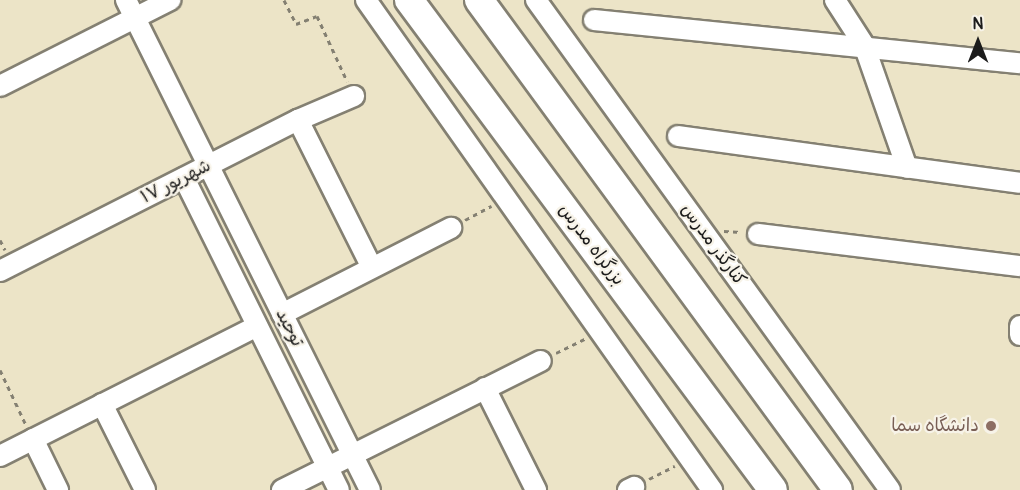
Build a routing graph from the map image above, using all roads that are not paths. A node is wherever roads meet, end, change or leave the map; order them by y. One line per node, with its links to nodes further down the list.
1 (126, 0): 8 (street, توحید)
2 (170, 0): 8 (street)
3 (366, 0): 42 (street)
4 (409, 0): 43 (highway, بزرگراه مدرس)
5 (479, 0): 44 (highway)
6 (536, 0): 45 (street, کنارگذر مدرس)
7 (835, 0): 10 (street)
8 (135, 18): 12 (street); 16 (street, توحید)
9 (594, 20): 10 (street)
10 (864, 45): 11 (street); 17 (street)
11 (1020, 63)
12 (0, 86)
13 (354, 96): 14 (street, ۱۷ شهریور)
14 (298, 120): 16 (street, ۱۷ شهریور); 23 (street)
15 (678, 136): 17 (street)
16 (208, 166): 18 (street, ۱۷ شهریور); 25 (street, توحید)
17 (908, 168): 19 (street)
18 (184, 178): 24 (street, ۱۷ شهریور); 26 (street, توحید)
19 (1020, 183)
20 (451, 228): 23 (street)
21 (758, 234): 22 (street)
22 (1020, 266)
23 (372, 268): 25 (street)
24 (0, 271)
25 (282, 314): 33 (street, توحید)
26 (257, 326): 31 (street); 35 (street, توحید)
27 (1020, 326): 28 (street)
28 (1020, 335)
29 (541, 361): 30 (street)
30 (485, 388): 33 (street); 41 (street)
31 (102, 404): 32 (street); 37 (street)
32 (33, 439): 34 (street); 36 (street)
33 (353, 455): 35 (street); 40 (street, توحید)
34 (0, 456)
35 (327, 467): 38 (street); 39 (street, توحید)
36 (58, 490)
37 (146, 490)
38 (282, 490)
39 (339, 490)
40 (370, 490)
41 (536, 490)
42 (712, 490)
43 (773, 490)
44 (838, 490)
45 (890, 490)

